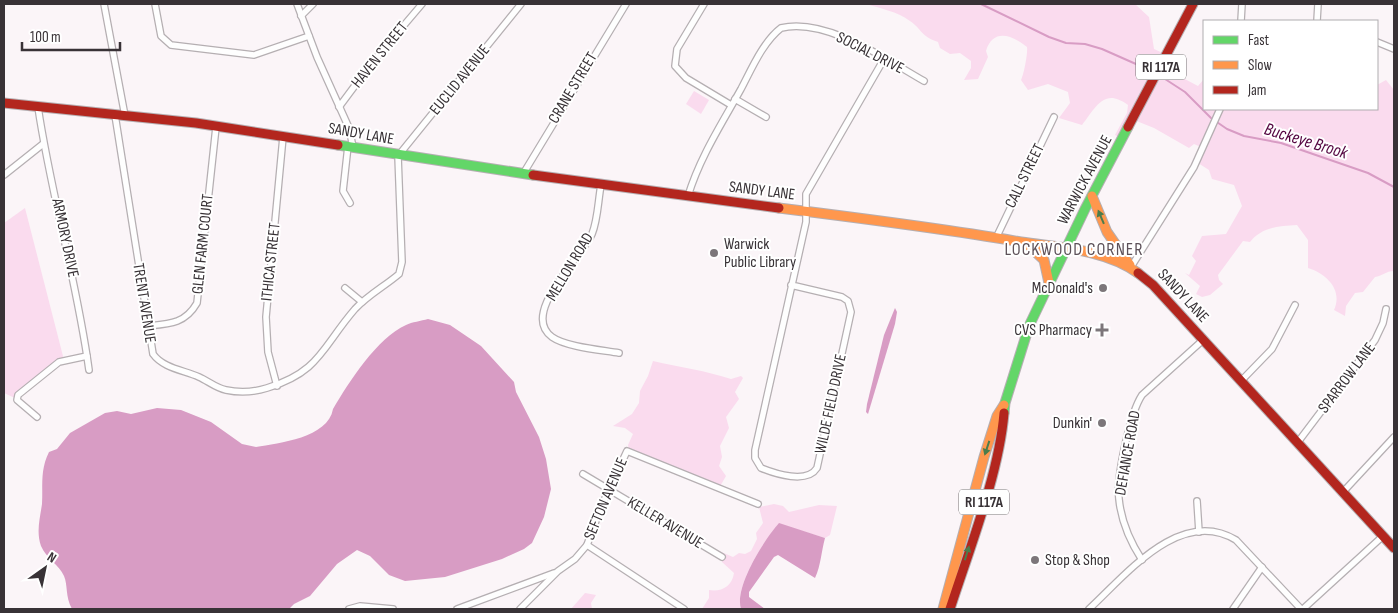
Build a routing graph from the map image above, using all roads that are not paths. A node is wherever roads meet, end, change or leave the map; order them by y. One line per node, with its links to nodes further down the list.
1 (104, 4): 25 (street, TRENT AVENUE)
2 (155, 4): 15 (street)
3 (297, 4): 12 (street)
4 (313, 4): 12 (street)
5 (422, 4): 23 (street, HAVEN STREET)
6 (521, 4): 32 (street, EUCLID AVENUE)
7 (626, 4): 33 (street, CRANE STREET)
8 (704, 4): 20 (street)
9 (1193, 4): 37 (main road, WARWICK AVENUE / RI 117A)
10 (1242, 4): 13 (street)
11 (1318, 4): 14 (street)
12 (301, 16): 15 (street)
13 (1241, 20)
14 (1317, 20)
15 (309, 36): 23 (street)
16 (1378, 42): 17 (street)
17 (1394, 49)
18 (884, 58): 19 (street, SOCIAL DRIVE); 20 (street, SOCIAL DRIVE); 39 (street, WILDE FIELD DRIVE)
19 (924, 81)
20 (733, 102): 26 (street); 36 (street, SOCIAL DRIVE)
21 (4, 103): 22 (main road, SANDY LANE)
22 (38, 107): 25 (main road, SANDY LANE); 30 (street, ARMORY DRIVE)
23 (339, 107): 31 (street)
24 (1220, 110): 43 (street)
25 (120, 116): 28 (main road, SANDY LANE); 50 (street, TRENT AVENUE)
26 (766, 117)
27 (1054, 117): 40 (street, CALL STREET)
28 (216, 127): 29 (main road, SANDY LANE); 50 (street, GLEN FARM COURT)
29 (282, 137): 31 (main road, SANDY LANE); 56 (street, ITHICA STREET)
30 (43, 144): 34 (street); 53 (street, ARMORY DRIVE)
31 (350, 146): 32 (main road, SANDY LANE); 38 (street)
32 (398, 156): 33 (main road, SANDY LANE); 47 (street, TRENT AVENUE)
33 (522, 174): 35 (main road, SANDY LANE)
34 (4, 175)
35 (601, 185): 36 (main road, SANDY LANE); 52 (street, MELLON ROAD)
36 (688, 196): 39 (main road, SANDY LANE)
37 (1092, 196): 42 (main road, WARWICK AVENUE / RI 117A); 43 (main road, one-way to 37)
38 (350, 203)
39 (806, 211): 40 (main road, SANDY LANE); 45 (street, WILDE FIELD DRIVE)
40 (997, 236): 41 (main road, SANDY LANE)
41 (1022, 242): 42 (main road, SANDY LANE); 44 (main road)
42 (1067, 248): 43 (main road, SANDY LANE); 44 (main road, WARWICK AVENUE / RI 117A)
43 (1131, 267): 51 (main road, SANDY LANE)
44 (1049, 282): 57 (main road, WARWICK AVENUE / RI 117A)
45 (791, 285): 45 (street, WILDE FIELD DRIVE)
46 (345, 288): 47 (street)
47 (362, 302): 56 (street, TRENT AVENUE)
48 (1295, 305): 55 (street)
49 (1386, 309): 60 (street, SPARROW LANE)
50 (147, 326): 56 (street, TRENT AVENUE)
51 (1203, 340): 55 (main road, SANDY LANE); 71 (street, DEFIANCE ROAD)
52 (619, 353)
53 (87, 356): 54 (street, ARMORY DRIVE); 58 (street)
54 (89, 370)
55 (1241, 381): 60 (main road, SANDY LANE)
56 (277, 386)
57 (1005, 403): 74 (main road, WARWICK AVENUE / RI 117A, one-way to 74); 82 (main road, WARWICK AVENUE / RI 117A, one-way to 57)
58 (37, 418)
59 (1393, 439): 63 (street)
60 (1298, 442): 63 (main road, SANDY LANE)
61 (583, 474): 62 (street, KELLER AVENUE)
62 (608, 490): 65 (street, SEFTON AVENUE); 68 (street, SEFTON AVENUE); 70 (street, KELLER AVENUE)
63 (1343, 492): 67 (main road, SANDY LANE)
64 (1197, 501): 66 (street)
65 (758, 504)
66 (1199, 532): 71 (street); 72 (street)
67 (1383, 536): 69 (main road, SANDY LANE); 85 (street)
68 (587, 545): 73 (street, SEFTON AVENUE); 79 (street)
69 (1394, 548)
70 (722, 557)
71 (1142, 560): 83 (street)
72 (1262, 567): 84 (street); 85 (street)
73 (558, 571): 77 (street); 78 (street, SEFTON AVENUE)
74 (952, 572): 80 (main road, RI 117A); 81 (main road, WARWICK AVENUE)
75 (350, 609): 76 (street)
76 (393, 609)
77 (457, 609)
78 (520, 609)
79 (684, 609)
80 (937, 609)
81 (944, 609)
82 (950, 609)
83 (1089, 609)
84 (1233, 609)
85 (1302, 609)

